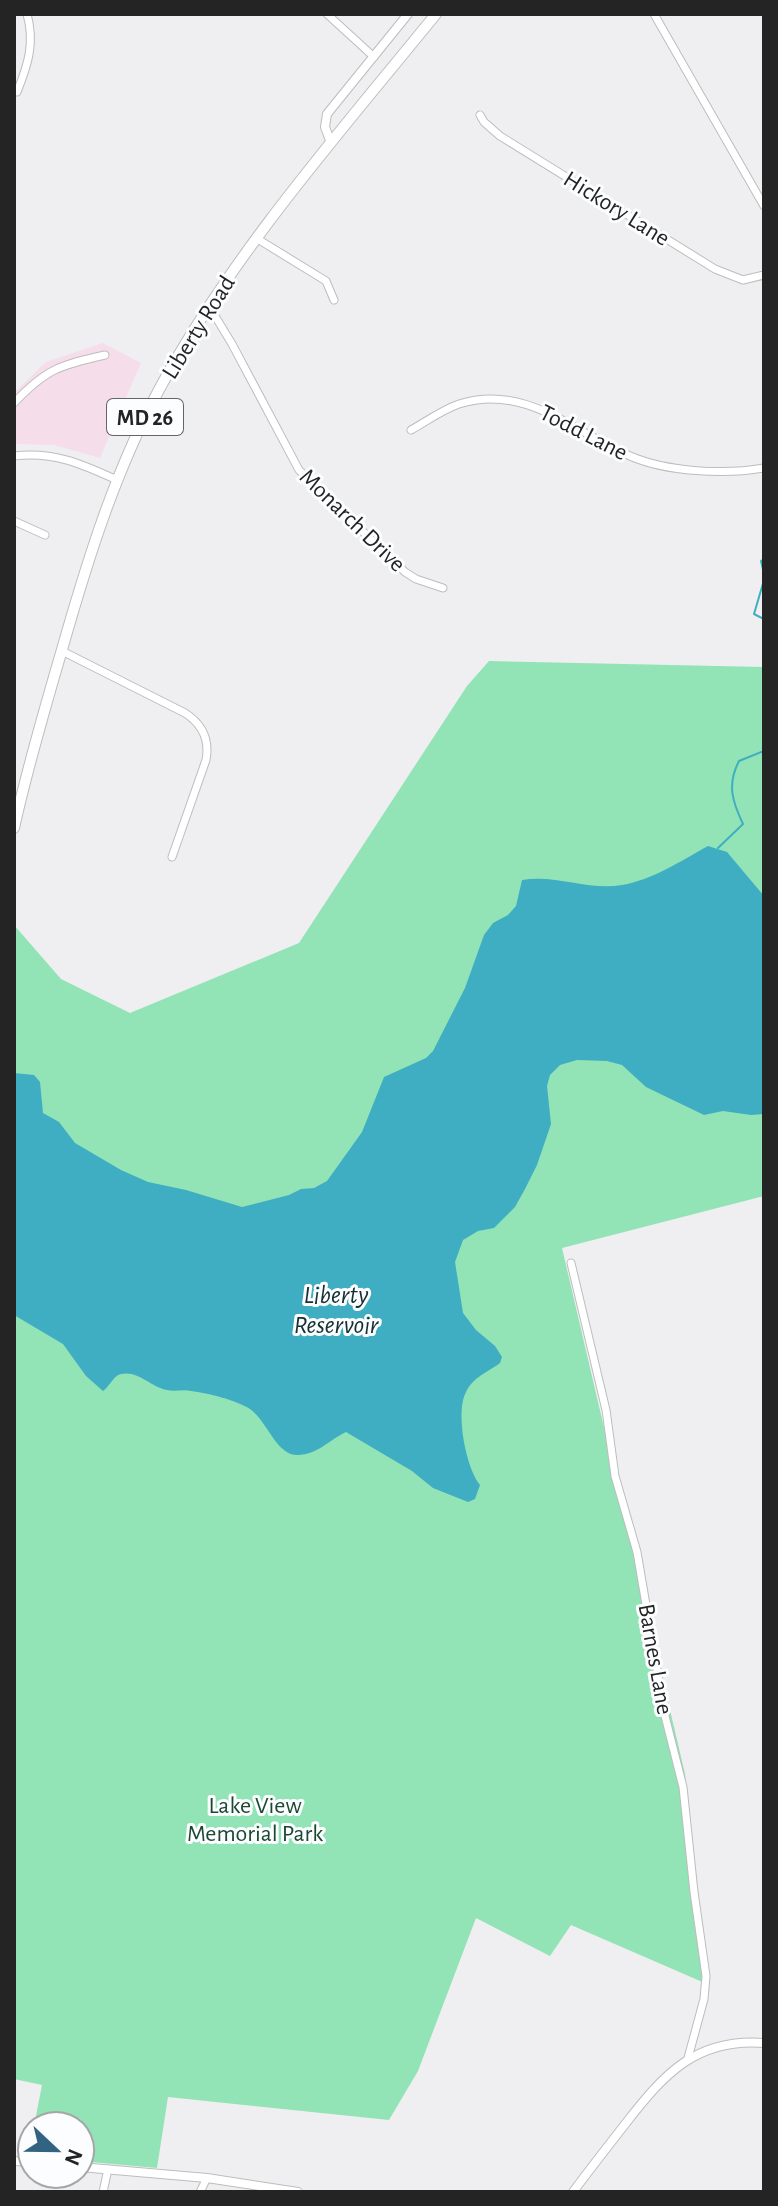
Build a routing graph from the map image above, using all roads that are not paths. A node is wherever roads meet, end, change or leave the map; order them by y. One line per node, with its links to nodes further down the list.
1 (27, 14): 7 (street)
2 (327, 14): 6 (street)
3 (436, 14): 9 (main road, Liberty Road / MD 26)
4 (654, 14): 10 (street)
5 (405, 15): 6 (street)
6 (374, 57): 9 (street)
7 (17, 92)
8 (480, 115): 12 (street, Hickory Lane)
9 (331, 143): 11 (main road, Liberty Road / MD 26)
10 (764, 206)
11 (256, 238): 13 (street); 14 (main road, Liberty Road / MD 26)
12 (764, 275)
13 (334, 300)
14 (206, 311): 20 (main road, Liberty Road / MD 26); 23 (street, Monarch Drive)
15 (105, 355): 16 (street)
16 (14, 403)
17 (411, 430): 19 (street, Todd Lane)
18 (14, 456): 20 (street)
19 (764, 468)
20 (117, 480): 24 (main road, Liberty Road / MD 26)
21 (14, 521): 22 (street)
22 (45, 535)
23 (443, 588)
24 (62, 651): 25 (main road, Liberty Road / MD 26); 26 (street)
25 (14, 828)
26 (172, 857)
27 (571, 1263): 29 (street, Barnes Lane)
28 (764, 2043): 29 (street)
29 (688, 2058): 36 (street)
30 (96, 2168): 31 (street)
31 (108, 2169): 32 (street); 33 (street)
32 (207, 2178): 34 (street); 35 (street)
33 (103, 2192)
34 (200, 2192)
35 (298, 2192)
36 (573, 2192)

